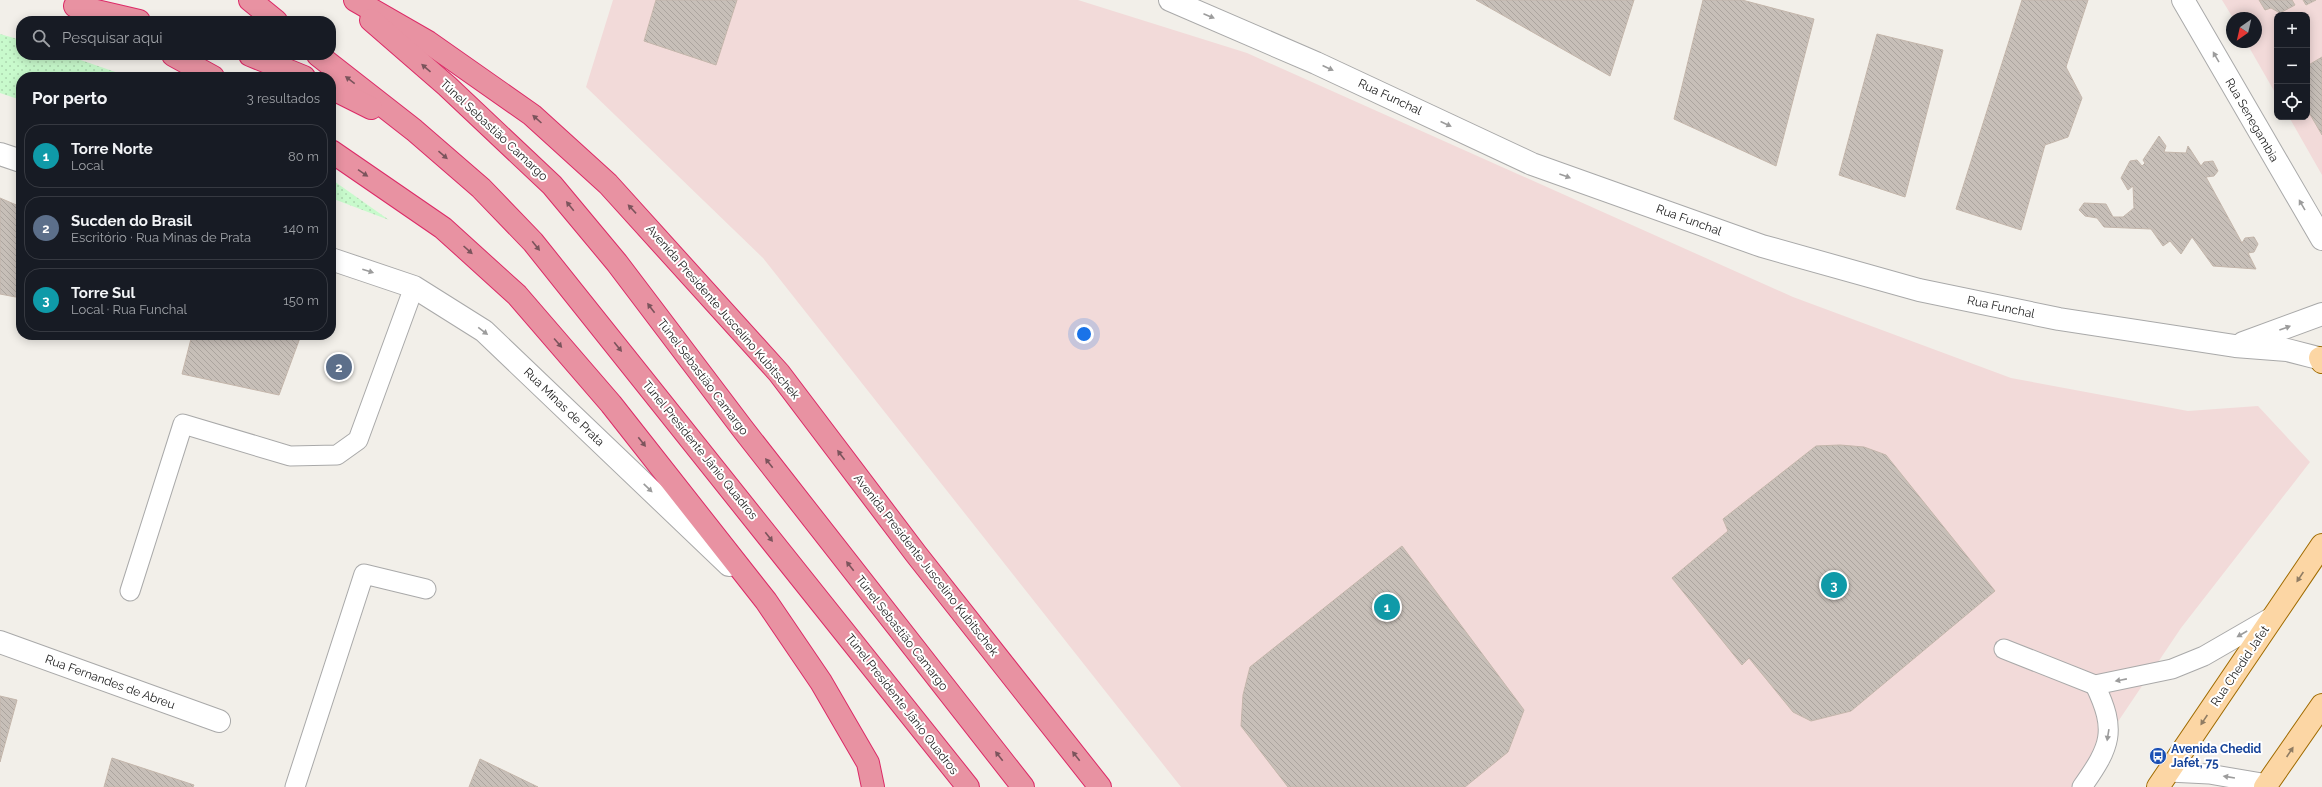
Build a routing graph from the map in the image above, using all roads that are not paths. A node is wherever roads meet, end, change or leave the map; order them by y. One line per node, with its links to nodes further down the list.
1 (250, 0): 9 (highway)
2 (347, 0): 43 (highway, Túnel Sebastião Camargo, one-way to 2)
3 (355, 0): 44 (highway, Avenida Presidente Juscelino Kubitschek, one-way to 3)
4 (1172, 0): 24 (street, Rua Funchal, one-way to 24)
5 (2183, 0): 20 (street, Rua Senegambia, one-way to 5)
6 (66, 3): 7 (highway); 8 (highway)
7 (94, 16)
8 (119, 16)
9 (270, 16)
10 (182, 60): 13 (highway)
11 (262, 60): 14 (highway)
12 (324, 60): 16 (highway, Túnel Presidente Jânio Quadros, one-way to 12)
13 (204, 72)
14 (292, 72)
15 (336, 91): 16 (highway, Túnel Presidente Jânio Quadros)
16 (414, 130): 42 (highway, Túnel Presidente Jânio Quadros, one-way to 42)
17 (0, 154): 19 (street)
18 (336, 154): 29 (highway, one-way to 29)
19 (16, 159)
20 (2322, 239)
21 (336, 262): 22 (street, Rua Minas de Prata, one-way to 22)
22 (414, 287): 28 (lane); 29 (street, Rua Minas de Prata, one-way to 29)
23 (2322, 314): 24 (street, Rua Funchal, one-way to 23)
24 (2235, 346): 25 (street, Rua Funchal)
25 (2321, 360)
26 (2322, 545): 30 (main road, Rua Chedid Jafet, one-way to 30)
27 (426, 589): 40 (lane)
28 (130, 591)
29 (766, 601): 41 (highway)
30 (2275, 614): 33 (lane, one-way to 33); 38 (main road, Rua Chedid Jafet, one-way to 38)
31 (0, 642): 35 (street, Rua Fernandes de Abreu)
32 (2004, 649): 33 (lane)
33 (2095, 685): 45 (lane, one-way to 45)
34 (2322, 705): 37 (main road)
35 (220, 721)
36 (2322, 721): 37 (lane)
37 (2303, 732): 39 (main road, one-way to 37)
38 (2164, 780): 39 (lane, one-way to 38)
39 (2266, 785)
40 (295, 787)
41 (873, 787)
42 (968, 787)
43 (1023, 787)
44 (1100, 787)
45 (2082, 787)

